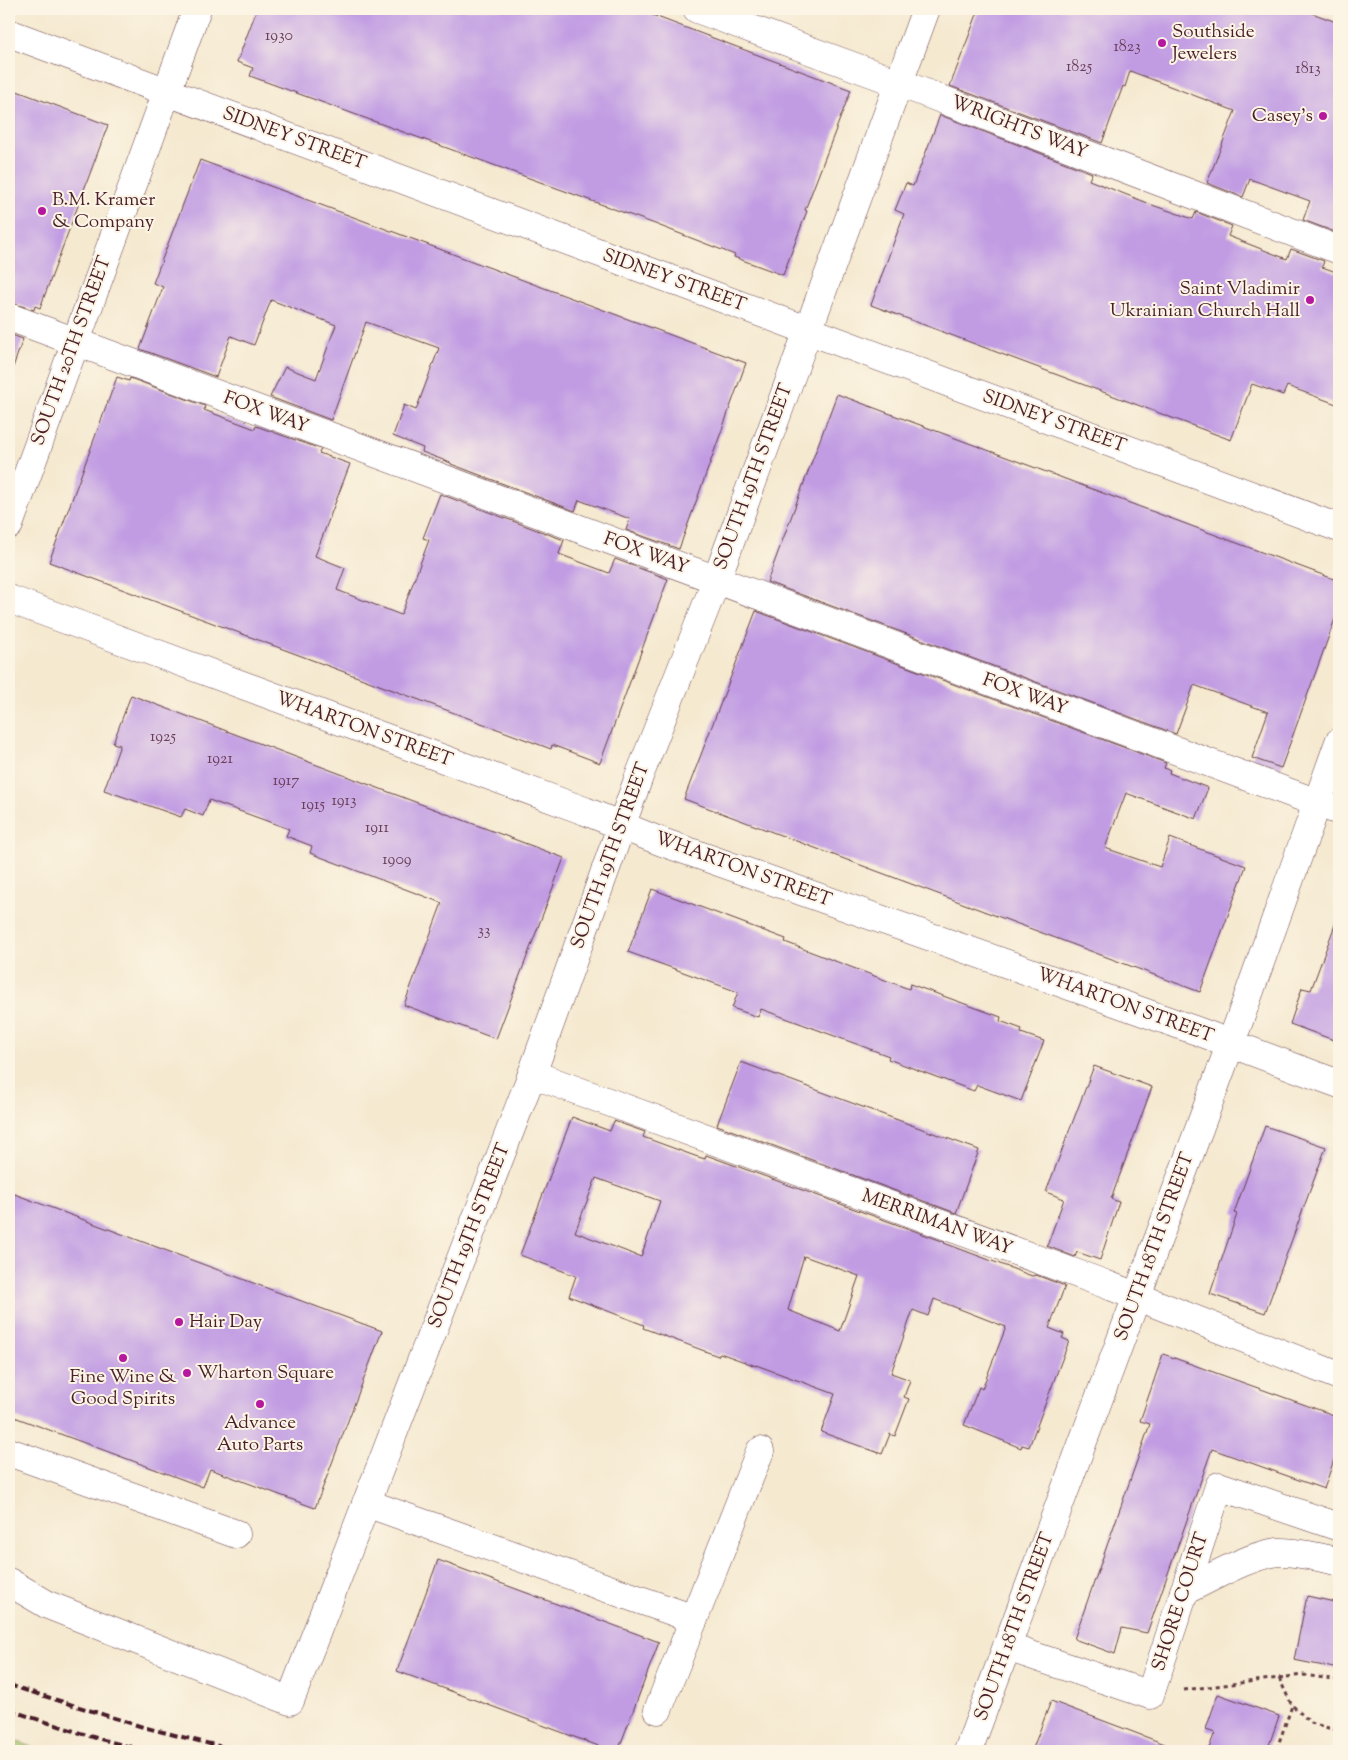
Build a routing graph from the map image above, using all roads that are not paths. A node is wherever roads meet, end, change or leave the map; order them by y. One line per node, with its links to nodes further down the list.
1 (197, 9): 6 (street, SOUTH 20TH STREET)
2 (697, 9): 5 (street, WRIGHTS WAY)
3 (926, 9): 5 (street, SOUTH 19TH STREET)
4 (9, 33): 6 (street, SIDNEY STREET)
5 (899, 83): 7 (street, WRIGHTS WAY); 9 (street, SOUTH 19TH STREET)
6 (166, 92): 9 (street, SIDNEY STREET); 10 (street, SOUTH 20TH STREET)
7 (1339, 250)
8 (9, 317): 10 (street, FOX WAY)
9 (808, 331): 12 (street, SIDNEY STREET); 13 (street, SOUTH 19TH STREET)
10 (75, 342): 11 (street, SOUTH 20TH STREET); 13 (street, FOX WAY)
11 (9, 525)
12 (1339, 528)
13 (716, 580): 16 (street, FOX WAY); 17 (street, SOUTH 19TH STREET)
14 (9, 600): 17 (street, WHARTON STREET)
15 (1339, 742): 16 (street, SOUTH 18TH STREET)
16 (1328, 807): 18 (street, SOUTH 18TH STREET)
17 (621, 826): 18 (street, WHARTON STREET); 19 (street, SOUTH 19TH STREET)
18 (1230, 1044): 20 (street, WHARTON STREET); 21 (street, SOUTH 18TH STREET)
19 (532, 1074): 21 (street, MERRIMAN WAY); 25 (street, SOUTH 19TH STREET)
20 (1339, 1084)
21 (1137, 1297): 22 (street, MERRIMAN WAY); 32 (street, SOUTH 18TH STREET)
22 (1339, 1376)
23 (760, 1451): 31 (street)
24 (9, 1452): 27 (street)
25 (366, 1503): 29 (street, SOUTH 19TH STREET); 31 (street)
26 (1339, 1527): 30 (street, SHORE COURT)
27 (236, 1534)
28 (1339, 1562): 30 (street)
29 (9, 1582)
30 (1184, 1591): 32 (street, SHORE COURT)
31 (694, 1619): 33 (street)
32 (1007, 1647): 34 (street, SOUTH 18TH STREET)
33 (658, 1710)
34 (968, 1751)

